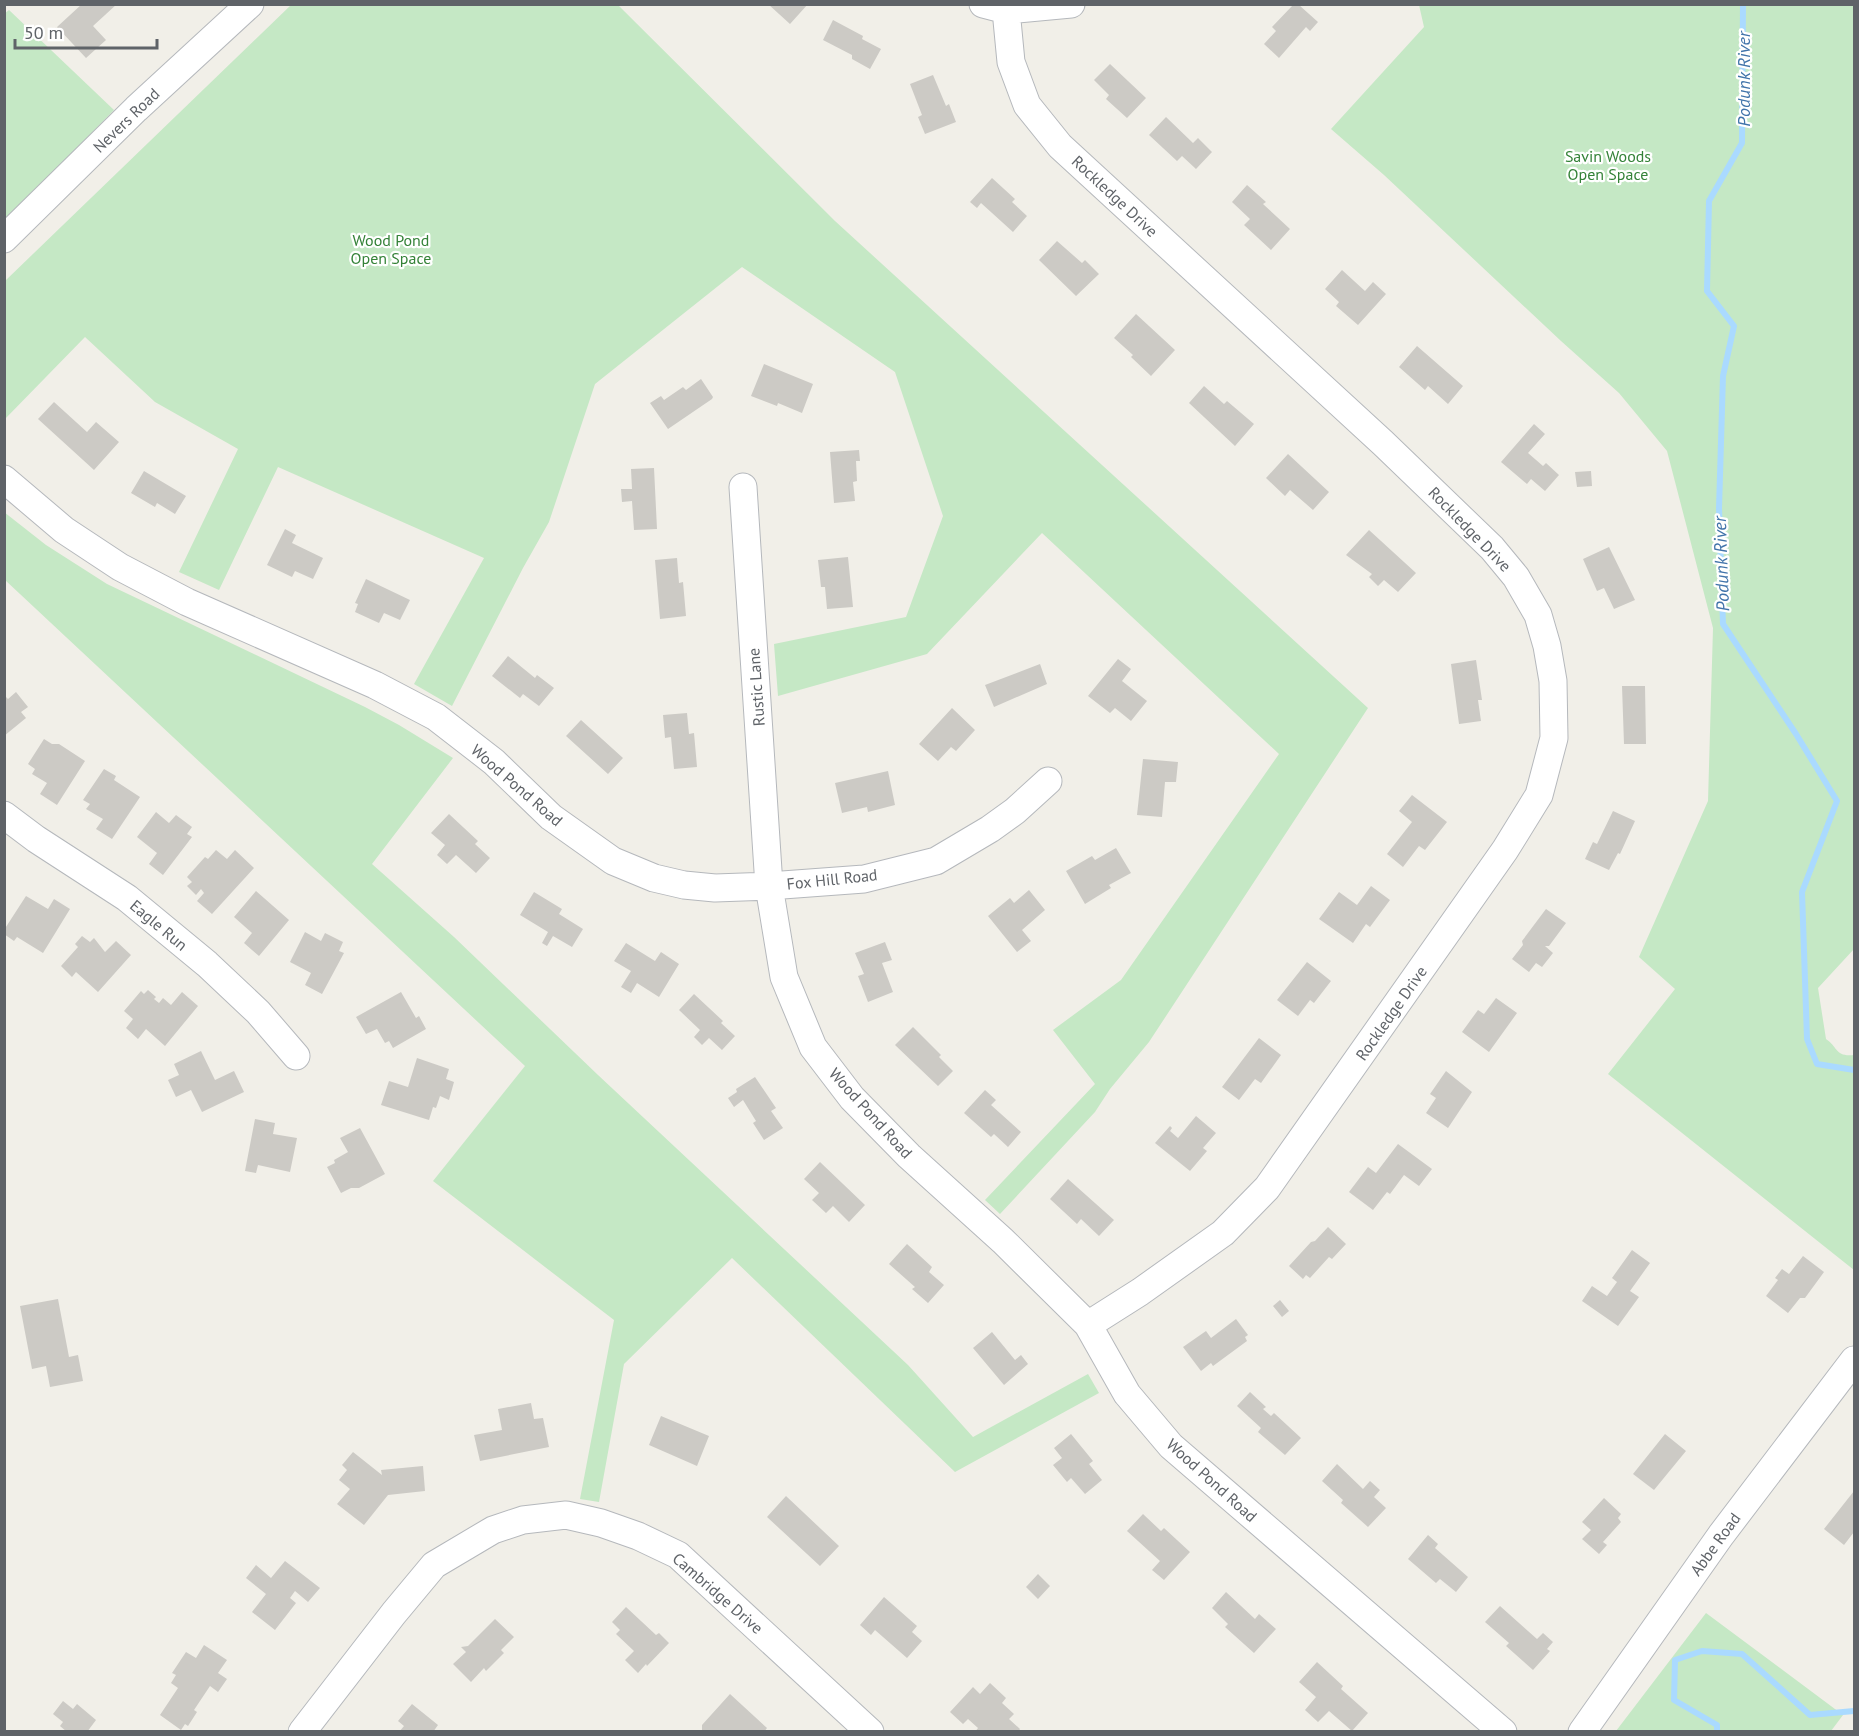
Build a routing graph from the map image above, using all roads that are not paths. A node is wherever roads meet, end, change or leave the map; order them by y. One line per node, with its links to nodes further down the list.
1 (250, 4): 4 (street, Nevers Road)
2 (1071, 4): 3 (street)
3 (994, 8): 11 (street, Rockledge Drive)
4 (4, 238)
5 (4, 478): 9 (street, Wood Pond Road)
6 (743, 488): 9 (street, Rustic Lane)
7 (1048, 781): 9 (street, Fox Hill Road)
8 (4, 815): 10 (street, Eagle Run)
9 (770, 886): 11 (street, Wood Pond Road)
10 (296, 1056)
11 (1088, 1325): 15 (street, Wood Pond Road)
12 (1854, 1360): 16 (street, Abbe Road)
13 (303, 1731): 14 (street, Cambridge Drive)
14 (870, 1731)
15 (1503, 1731)
16 (1582, 1731)

